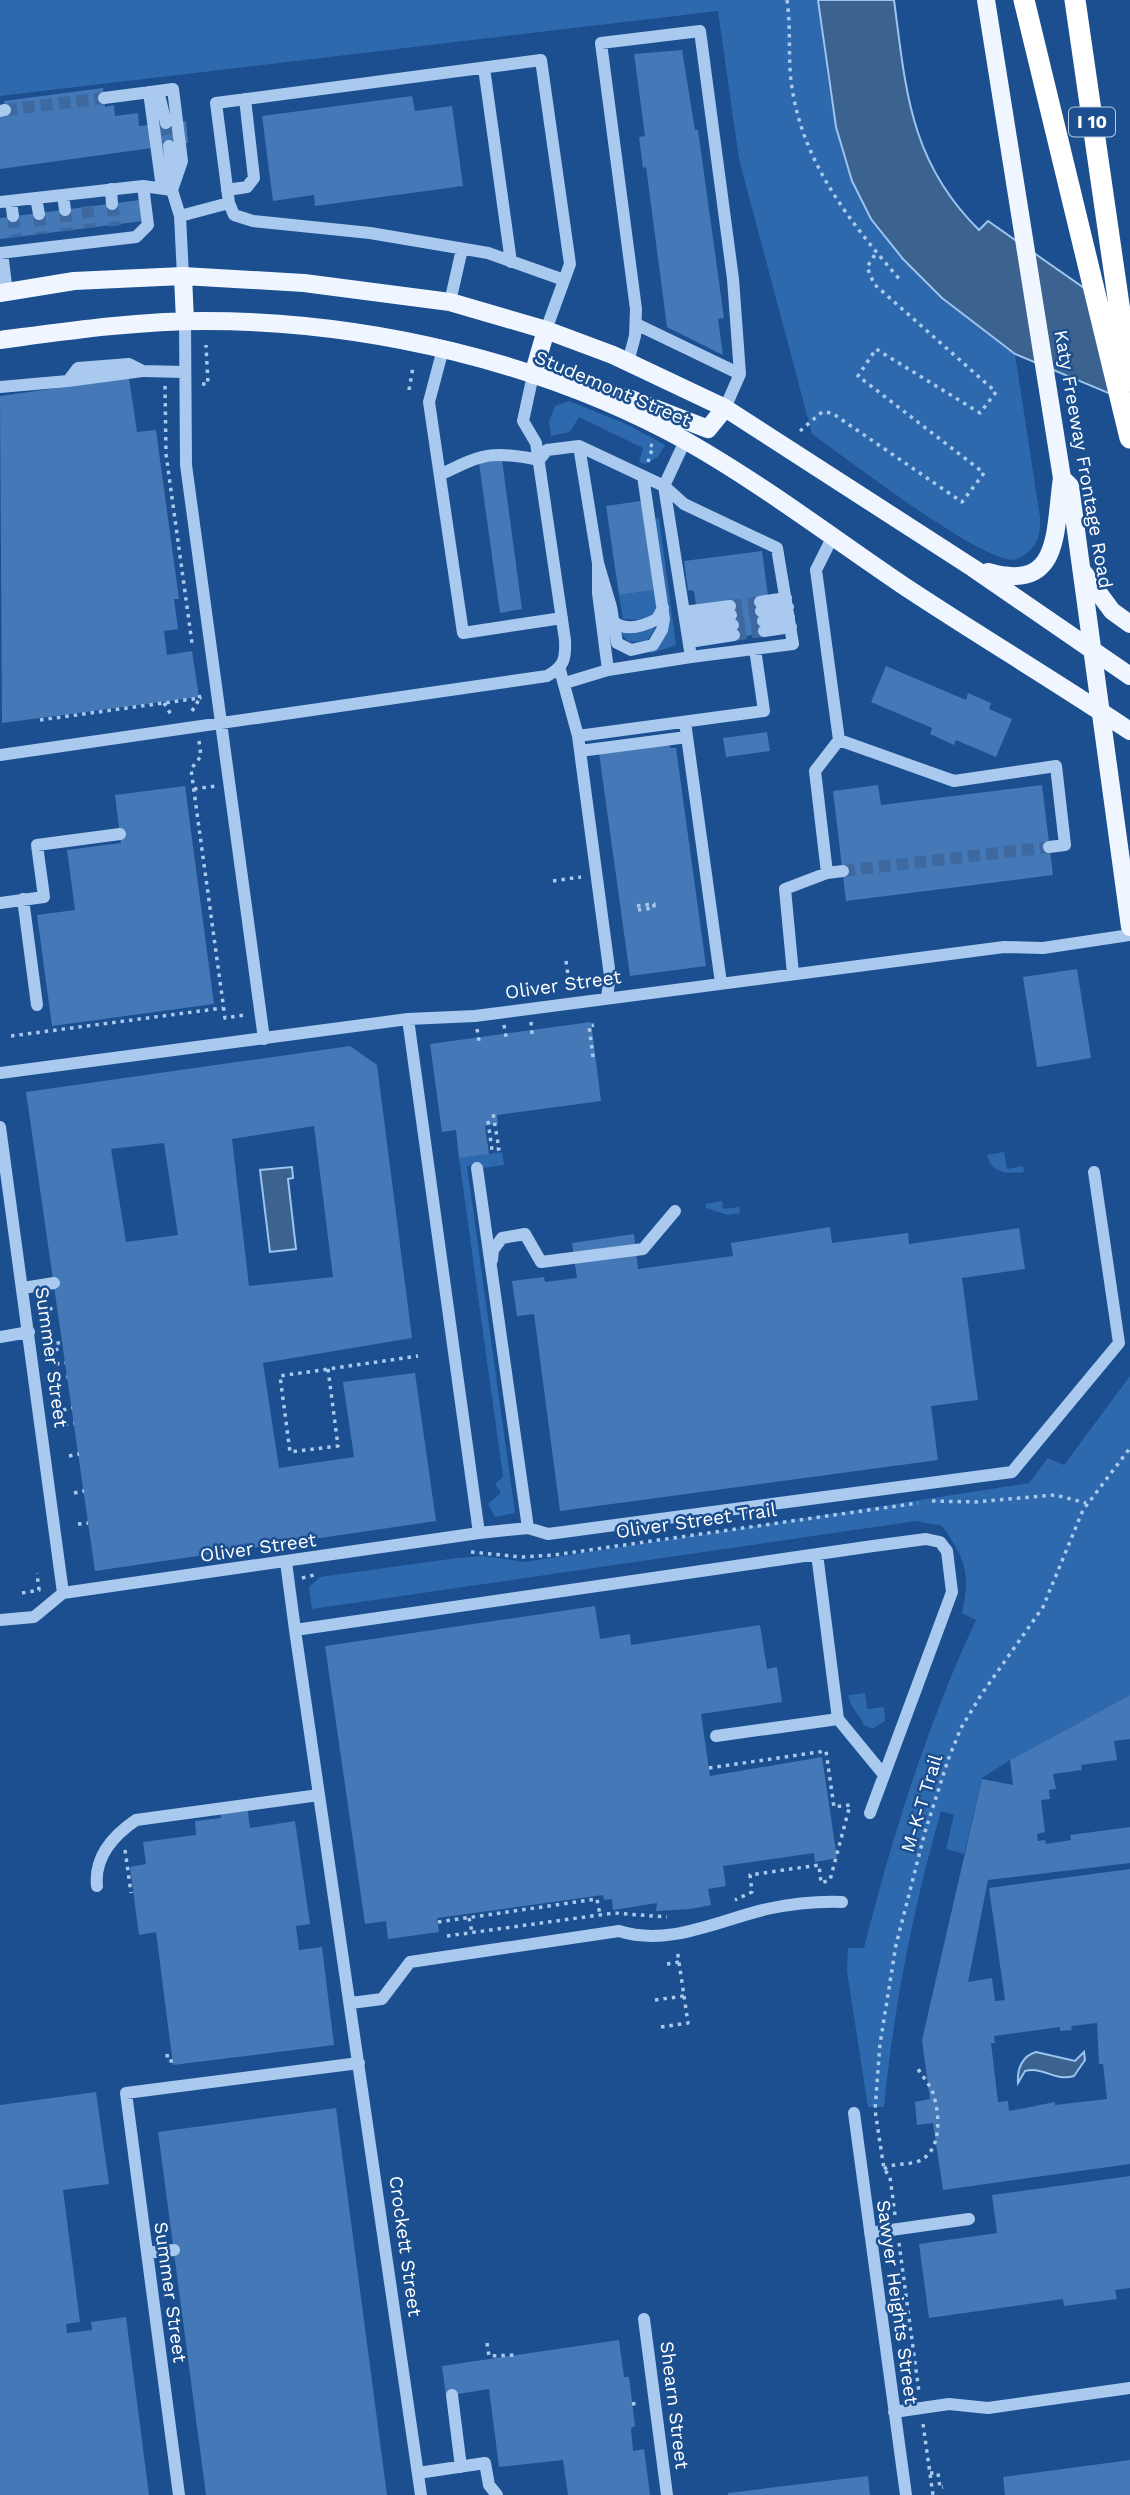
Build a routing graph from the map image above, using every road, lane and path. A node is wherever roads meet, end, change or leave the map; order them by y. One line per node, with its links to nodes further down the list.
1 (787, 0): 33 (path)
2 (986, 0): 66 (main road, Katy Freeway Frontage Road)
3 (1024, 0): 59 (highway)
4 (1075, 0): 52 (highway, I 10)
5 (484, 68): 8 (street); 34 (street); 36 (street)
6 (153, 91): 7 (street); 9 (street); 12 (street); 12 (street)
7 (104, 98)
8 (246, 99): 15 (street); 15 (street)
9 (166, 123)
10 (169, 146): 12 (street)
11 (143, 186): 12 (street); 13 (street); 27 (street)
12 (167, 189): 22 (street)
13 (111, 190): 14 (street); 18 (street)
14 (63, 195): 16 (street); 19 (street)
15 (228, 197): 22 (street); 30 (street)
16 (36, 198): 17 (street); 20 (street)
17 (6, 202): 21 (street)
18 (112, 204)
19 (65, 210)
20 (39, 214)
21 (13, 216)
22 (180, 216): 35 (street)
23 (90, 228): 27 (street)
24 (67, 231): 28 (street)
25 (41, 234): 29 (street)
26 (16, 237): 31 (street)
27 (92, 242): 28 (street)
28 (69, 245): 29 (street)
29 (43, 248): 31 (street)
30 (462, 249): 34 (street); 39 (street)
31 (18, 251): 32 (street)
32 (1, 253): 38 (street)
33 (876, 253): 37 (path); 58 (path)
34 (511, 262): 36 (street)
35 (183, 276): 38 (main road, Studemont Street); 39 (main road, Studemont Street); 40 (main road)
36 (564, 280): 42 (street)
37 (901, 281)
38 (3, 293)
39 (450, 302): 42 (main road, Studemont Street)
40 (185, 321): 43 (main road, Studemont Street); 45 (main road, Studemont Street); 48 (street)
41 (636, 324): 46 (street); 49 (street); 49 (street)
42 (546, 330): 46 (main road, Studemont Street); 50 (main road)
43 (0, 340)
44 (206, 345): 53 (path)
45 (443, 349): 50 (main road, Studemont Street); 65 (street)
46 (628, 362): 57 (main road, Studemont Street)
47 (413, 367): 55 (path)
48 (184, 372): 54 (street); 90 (street)
49 (740, 374): 57 (street)
50 (533, 375): 56 (main road, Studemont Street); 63 (street)
51 (164, 381): 78 (path)
52 (1130, 381)
53 (202, 384)
54 (0, 387)
55 (409, 390)
56 (581, 394): 57 (main road); 60 (main road, Studemont Street)
57 (725, 408): 70 (main road, Studemont Street)
58 (800, 431)
59 (1130, 438)
60 (685, 441): 67 (street); 68 (main road, Studemont Street)
61 (579, 446): 63 (street); 64 (street); 69 (street)
62 (653, 446): 64 (path)
63 (539, 460): 65 (street); 74 (street)
64 (645, 469): 67 (street); 72 (street)
65 (440, 475): 74 (street)
66 (1062, 478): 70 (main road); 71 (main road, Katy Freeway Frontage Road)
67 (664, 485): 73 (street); 77 (street)
68 (832, 538): 87 (main road, Studemont Street); 95 (street)
69 (598, 562): 75 (street); 83 (street)
70 (973, 568): 79 (main road, Studemont Street)
71 (1082, 571): 76 (main road); 79 (main road, Katy Freeway Frontage Road)
72 (663, 607): 75 (street); 75 (street)
73 (788, 612): 73 (street); 80 (street)
74 (562, 618): 82 (street)
75 (614, 622)
76 (1130, 624)
77 (687, 627): 77 (street); 81 (street)
78 (192, 646)
79 (1094, 648): 84 (main road, Studemont Street); 87 (main road, Katy Freeway Frontage Road)
80 (755, 649): 81 (street); 89 (street)
81 (691, 657): 83 (street)
82 (560, 670): 85 (street); 90 (street)
83 (608, 670): 85 (street)
84 (1130, 676)
85 (565, 683): 92 (street)
86 (198, 685): 88 (path)
87 (1101, 712): 91 (main road, Studemont Street); 106 (main road, Katy Freeway Frontage Road)
88 (40, 720)
89 (685, 722): 92 (street); 93 (street)
90 (221, 723): 97 (street); 119 (street)
91 (1130, 732)
92 (578, 736): 96 (street)
93 (687, 737): 96 (street); 110 (street)
94 (198, 738): 114 (path)
95 (839, 740): 99 (street); 101 (street)
96 (580, 751): 112 (street)
97 (0, 755)
98 (120, 834): 104 (street)
99 (1049, 847)
100 (843, 872): 101 (street)
101 (827, 873): 109 (street)
102 (583, 877): 103 (path)
103 (553, 881)
104 (23, 899): 105 (street); 113 (street)
105 (0, 903)
106 (1130, 927)
107 (1130, 935): 109 (street, Oliver Street)
108 (566, 961): 111 (path)
109 (793, 974): 110 (street, Oliver Street)
110 (721, 984): 112 (street, Oliver Street)
111 (582, 988)
112 (607, 998): 116 (street, Oliver Street)
113 (37, 1005)
114 (223, 1007): 115 (path); 118 (path)
115 (244, 1015)
116 (408, 1019): 119 (street, Oliver Street); 156 (street)
117 (594, 1026): 120 (path)
118 (11, 1037)
119 (264, 1039): 121 (street, Oliver Street)
120 (593, 1057)
121 (0, 1073)
122 (494, 1113): 123 (path)
123 (488, 1121)
124 (0, 1127): 130 (street, Summer Street)
125 (477, 1168): 128 (street)
126 (1094, 1171): 155 (street, Oliver Street)
127 (676, 1211): 128 (street)
128 (491, 1268): 155 (street)
129 (54, 1283): 130 (street)
130 (23, 1287): 133 (street, Summer Street)
131 (57, 1308): 132 (path)
132 (49, 1309)
133 (29, 1332): 134 (street); 164 (street, Summer Street)
134 (0, 1338)
135 (62, 1340): 136 (path)
136 (55, 1350)
137 (418, 1356): 140 (path)
138 (65, 1363): 139 (path)
139 (56, 1364)
140 (328, 1369): 140 (path)
141 (67, 1377): 142 (path)
142 (58, 1378)
143 (72, 1408): 144 (path)
144 (63, 1410)
145 (74, 1423): 146 (path)
146 (65, 1424)
147 (1130, 1448): 152 (path, M-K-T Trail)
148 (79, 1454): 149 (path)
149 (69, 1456)
150 (84, 1491): 151 (path)
151 (74, 1493)
152 (1086, 1503): 157 (path, Oliver Street Trail); 196 (path, M-K-T Trail)
153 (88, 1522): 154 (path)
154 (78, 1524)
155 (528, 1528): 156 (street, Oliver Street)
156 (479, 1533): 159 (street, Oliver Street)
157 (468, 1552)
158 (817, 1554): 166 (street); 167 (street); 170 (street)
159 (286, 1562): 164 (street, Oliver Street); 166 (street, Crockett Street)
160 (37, 1573): 163 (path)
161 (322, 1573): 162 (path)
162 (310, 1578)
163 (22, 1593)
164 (63, 1593): 165 (street)
165 (0, 1620)
166 (295, 1630): 171 (street, Crockett Street)
167 (838, 1718): 168 (street); 170 (street)
168 (716, 1736)
169 (709, 1768): 177 (path)
170 (884, 1775): 172 (street)
171 (319, 1795): 173 (street); 189 (street, Crockett Street)
172 (870, 1813)
173 (122, 1830): 174 (street); 175 (path)
174 (97, 1886)
175 (131, 1893)
176 (842, 1902): 189 (street)
177 (724, 1904)
178 (600, 1915): 179 (path); 180 (path); 182 (path)
179 (469, 1917): 181 (path); 182 (path)
180 (673, 1918)
181 (438, 1922)
182 (472, 1932): 183 (path)
183 (447, 1936)
184 (677, 1947): 185 (path)
185 (679, 1962): 186 (path); 187 (path)
186 (667, 1964)
187 (684, 1996): 188 (path); 190 (path)
188 (655, 2000)
189 (351, 2003): 193 (street, Crockett Street)
190 (661, 2026)
191 (167, 2054): 192 (path)
192 (173, 2061)
193 (359, 2063): 202 (street, Summer Street); 214 (street, Crockett Street)
194 (918, 2069): 196 (path)
195 (854, 2113): 199 (street, Sawyer Heights Street)
196 (884, 2169): 197 (path, M-K-T Trail)
197 (895, 2211)
198 (970, 2219): 199 (street)
199 (870, 2233): 211 (street, Sawyer Heights Street)
200 (898, 2242): 207 (path)
201 (174, 2250): 202 (street)
202 (147, 2253): 217 (street, Summer Street)
203 (644, 2319): 220 (street, Shearn Street)
204 (487, 2343): 205 (path)
205 (516, 2354)
206 (1130, 2388): 211 (street)
207 (919, 2393)
208 (452, 2395): 213 (street)
209 (640, 2403): 210 (path)
210 (632, 2404)
211 (894, 2412): 221 (street, Sawyer Heights Street)
212 (923, 2421): 215 (path)
213 (461, 2467): 214 (street); 219 (street)
214 (418, 2473): 218 (street, Crockett Street)
215 (930, 2473): 216 (path); 222 (path)
216 (943, 2487)
217 (179, 2495)
218 (421, 2495)
219 (497, 2495)
220 (667, 2495)
221 (906, 2495)
222 (933, 2495)

